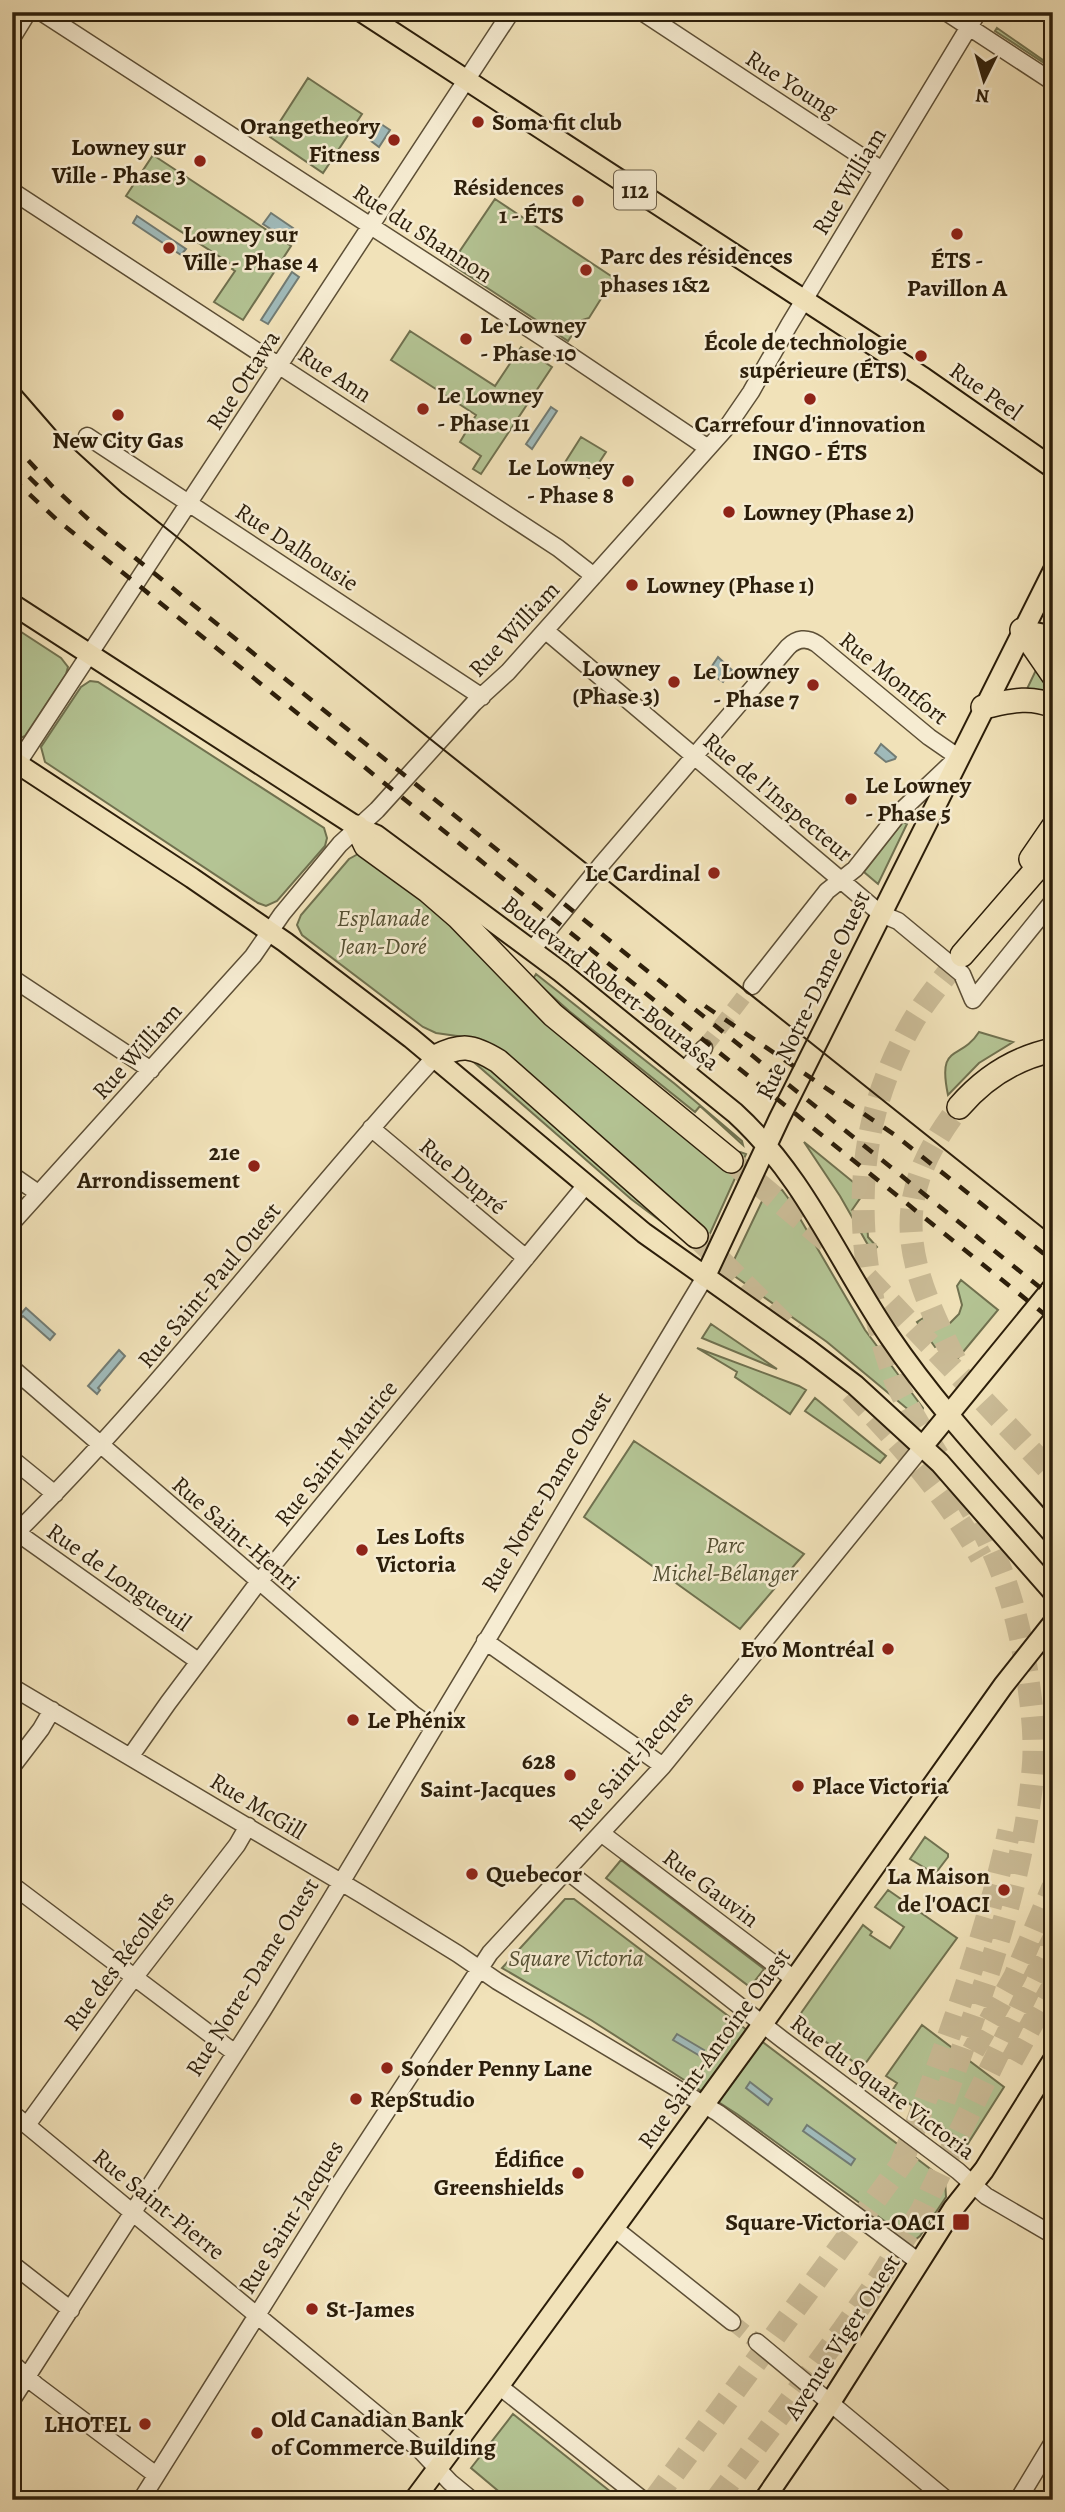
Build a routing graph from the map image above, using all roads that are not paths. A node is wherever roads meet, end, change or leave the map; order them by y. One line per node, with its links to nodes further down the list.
1 (29, 12): 9 (street)
2 (41, 12): 14 (street, Rue du Shannon)
3 (362, 12): 10 (main road, Rue Peel / 112)
4 (511, 12): 10 (street, Rue Ottawa)
5 (642, 12): 12 (street, Rue Young)
6 (946, 12): 8 (street)
7 (978, 12): 8 (street, Rue William)
8 (969, 27): 11 (street); 12 (street, Rue William)
9 (12, 38)
10 (466, 80): 14 (street, Rue Ottawa); 15 (main road, Rue Peel / 112)
11 (1053, 82)
12 (882, 170): 15 (street, Rue William)
13 (12, 191): 16 (street, Rue Ann)
14 (371, 226): 16 (street, Rue Ottawa); 18 (street, Rue du Shannon)
15 (804, 300): 18 (street, Rue William); 19 (main road, Rue Peel / 112)
16 (280, 365): 20 (street, Rue Ottawa); 22 (street, Rue Ann)
17 (87, 436): 20 (street, Rue Dalhousie)
18 (708, 449): 22 (street, Rue William)
19 (1053, 468)
20 (188, 503): 27 (street, Rue Ottawa); 29 (street, Rue Dalhousie)
21 (1053, 571): 24 (main road, Rue Notre-Dame Ouest)
22 (594, 576): 25 (street, Rue William)
23 (12, 604): 27 (main road, Boulevard Robert-Bourassa)
24 (1022, 630): 26 (main road); 28 (highway); 31 (main road, Rue Notre-Dame Ouest)
25 (546, 631): 29 (street, Rue William); 32 (street, Rue de l'Inspecteur)
26 (1053, 636)
27 (90, 654): 34 (street, Rue Ottawa); 35 (main road, Boulevard Robert-Bourassa)
28 (1053, 675)
29 (482, 697): 35 (street, Rue William)
30 (1053, 706): 31 (highway)
31 (983, 707): 33 (main road, Rue Notre-Dame Ouest)
32 (693, 756): 33 (street, Rue Montfort); 38 (street, Rue de l'Inspecteur); 43 (street)
33 (958, 757): 38 (street); 40 (main road, Rue Notre-Dame Ouest)
34 (14, 765): 41 (main road)
35 (357, 827): 41 (street, Rue William); 43 (main road, Boulevard Robert-Bourassa); 55 (highway)
36 (1053, 827): 42 (highway)
37 (1053, 850): 42 (highway)
38 (841, 881): 40 (street, Rue de l'Inspecteur); 46 (street)
39 (1053, 901): 40 (street, Rue de l'Inspecteur)
40 (881, 914): 54 (main road, Rue Notre-Dame Ouest)
41 (271, 931): 49 (main road); 50 (street, Rue William)
42 (979, 933): 44 (highway)
43 (532, 950): 51 (main road, Boulevard Robert-Bourassa)
44 (962, 955)
45 (12, 978): 50 (street)
46 (752, 986)
47 (704, 1048): 51 (street)
48 (1053, 1049): 52 (highway)
49 (435, 1058): 53 (street, Rue Saint-Paul Ouest); 57 (main road); 60 (highway)
50 (150, 1070): 58 (street, Rue William)
51 (684, 1072): 54 (main road, Boulevard Robert-Bourassa)
52 (959, 1107)
53 (371, 1128): 61 (street, Rue Dupré); 66 (street, Rue Saint-Paul Ouest)
54 (767, 1146): 62 (main road, Rue Notre-Dame Ouest); 65 (main road, Boulevard Robert-Bourassa)
55 (731, 1161)
56 (12, 1175): 58 (street)
57 (585, 1186): 61 (street, Rue Saint Maurice); 62 (main road)
58 (38, 1193): 59 (street, Rue William)
59 (12, 1223)
60 (696, 1236)
61 (526, 1258): 72 (street, Rue Saint Maurice)
62 (705, 1277): 67 (main road); 75 (street, Rue Notre-Dame Ouest)
63 (1053, 1287): 65 (main road, Rue Saint-Jacques)
64 (12, 1368): 66 (street, Rue Saint-Henri)
65 (949, 1414): 67 (main road, Rue Saint-Jacques); 71 (main road, Boulevard Robert-Bourassa)
66 (101, 1445): 69 (street, Rue Saint-Paul Ouest); 72 (street, Rue Saint-Henri)
67 (923, 1446): 73 (main road); 81 (street, Rue Saint-Jacques)
68 (12, 1459): 69 (street)
69 (55, 1494): 70 (street, Rue Saint-Paul Ouest)
70 (14, 1532): 76 (street, Rue de Longueuil)
71 (1053, 1534)
72 (259, 1582): 76 (street, Rue Saint Maurice); 79 (street, Rue Saint-Henri)
73 (1053, 1592)
74 (1053, 1623): 90 (main road, Rue Saint-Antoine Ouest)
75 (485, 1641): 79 (street, Rue Notre-Dame Ouest); 81 (street)
76 (198, 1661): 80 (street, Rue Saint Maurice)
77 (12, 1687): 78 (street, Rue McGill)
78 (52, 1710): 80 (street, Rue McGill); 82 (street)
79 (433, 1728): 86 (street, Rue Notre-Dame Ouest)
80 (130, 1757): 83 (street, Rue McGill)
81 (663, 1766): 84 (street, Rue Saint-Jacques)
82 (12, 1767)
83 (248, 1826): 86 (street, Rue McGill); 89 (street, Rue des Récollets)
84 (601, 1833): 85 (street, Rue Saint-Jacques); 90 (street, Rue Gauvin)
85 (567, 1871): 88 (street, Rue Saint-Jacques); 91 (street, Rue du Square Victoria)
86 (340, 1882): 88 (street, Rue McGill); 92 (street, Rue Notre-Dame Ouest)
87 (12, 1885): 89 (street)
88 (479, 1969): 94 (street); 104 (street, Rue Saint-Jacques)
89 (135, 1978): 92 (street); 96 (street, Rue des Récollets)
90 (794, 1979): 91 (main road, Rue Saint-Antoine Ouest)
91 (763, 2023): 94 (main road, Rue Saint-Antoine Ouest); 97 (street, Rue du Square Victoria)
92 (234, 2053): 98 (street, Rue Notre-Dame Ouest)
93 (1053, 2060): 97 (main road, Avenue Viger Ouest)
94 (703, 2104): 99 (main road, Rue Saint-Antoine Ouest); 101 (street)
95 (12, 2113): 96 (street, Rue Saint-Pierre)
96 (27, 2125): 98 (street, Rue Saint-Pierre)
97 (972, 2184): 100 (street, Rue du Square Victoria); 101 (main road, Avenue Viger Ouest)
98 (133, 2212): 103 (street, Rue Notre-Dame Ouest); 104 (street, Rue Saint-Pierre)
99 (614, 2228): 105 (street); 109 (main road, Rue Saint-Antoine Ouest)
100 (1053, 2235)
101 (919, 2262): 111 (main road, Avenue Viger Ouest)
102 (12, 2264): 103 (street)
103 (71, 2310): 108 (street, Rue Notre-Dame Ouest)
104 (258, 2315): 113 (street, Rue Saint-Pierre); 114 (street, Rue Saint-Jacques)
105 (732, 2322)
106 (757, 2342): 111 (street)
107 (12, 2363): 108 (street)
108 (27, 2376): 110 (street, Rue Notre-Dame Ouest); 114 (street)
109 (499, 2386): 113 (main road, Rue Saint-Antoine Ouest); 119 (street)
110 (12, 2400)
111 (831, 2403): 115 (main road, Avenue Viger Ouest); 120 (street)
112 (1053, 2442): 121 (street)
113 (437, 2467): 117 (main road, Rue Saint-Antoine Ouest); 118 (street, Rue Saint-Pierre)
114 (156, 2475): 116 (street, Rue Saint-Jacques)
115 (770, 2497)
116 (141, 2500)
117 (414, 2500)
118 (472, 2500)
119 (643, 2500)
120 (947, 2500)
121 (1018, 2500)

